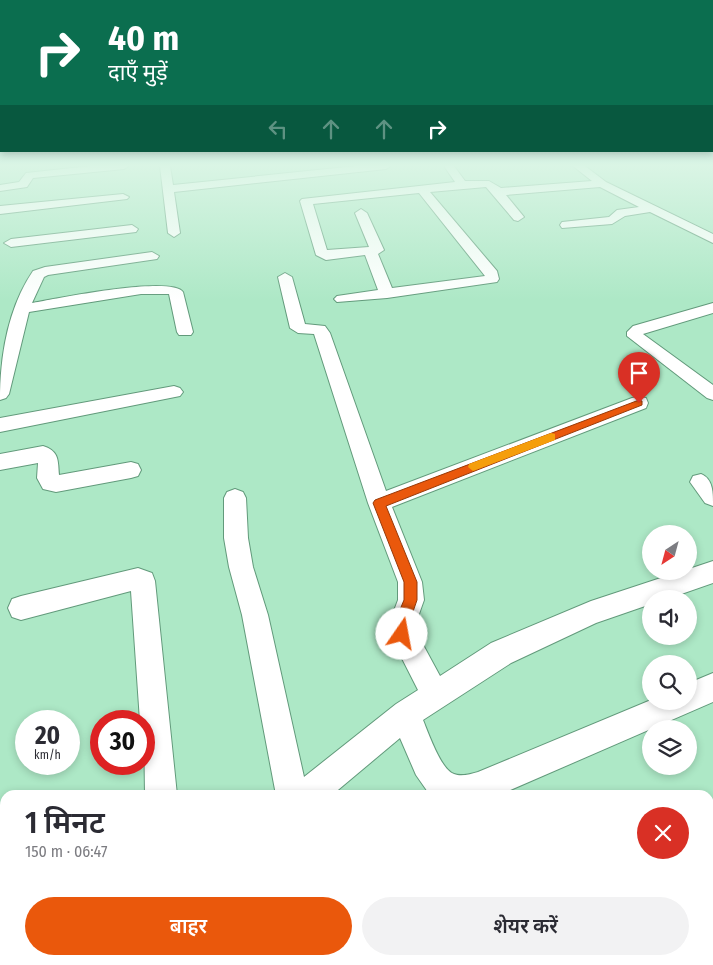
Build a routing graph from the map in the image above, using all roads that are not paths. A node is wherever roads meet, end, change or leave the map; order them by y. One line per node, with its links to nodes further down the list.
1 (171, 211): 11 (street)
2 (309, 211): 15 (street)
3 (438, 211): 19 (street)
4 (513, 211): 8 (street)
5 (634, 211): 9 (street)
6 (652, 211): 13 (street)
7 (361, 213): 15 (street)
8 (518, 217)
9 (566, 225)
10 (132, 230): 12 (street)
11 (174, 233)
12 (68, 237): 14 (street); 17 (street)
13 (713, 239)
14 (11, 243)
15 (370, 252): 19 (street)
16 (152, 256): 17 (street)
17 (64, 268): 22 (street)
18 (285, 277): 34 (street)
19 (387, 294): 20 (street)
20 (342, 299)
21 (713, 308): 23 (street)
22 (22, 309): 25 (street); 27 (street)
23 (696, 313): 24 (street); 28 (street)
24 (713, 324)
25 (185, 332)
26 (174, 392): 30 (street)
27 (0, 394)
28 (713, 394)
29 (639, 403): 34 (street)
30 (0, 425)
31 (0, 462): 32 (street)
32 (132, 470)
33 (235, 498): 43 (street)
34 (379, 503): 38 (street)
35 (713, 572): 38 (street)
36 (20, 608): 42 (street)
37 (713, 687): 39 (street)
38 (436, 694): 41 (street)
39 (697, 694)
40 (662, 710): 46 (street)
41 (406, 714): 44 (street); 45 (street)
42 (161, 790)
43 (291, 790)
44 (313, 790)
45 (456, 790)
46 (466, 790)

